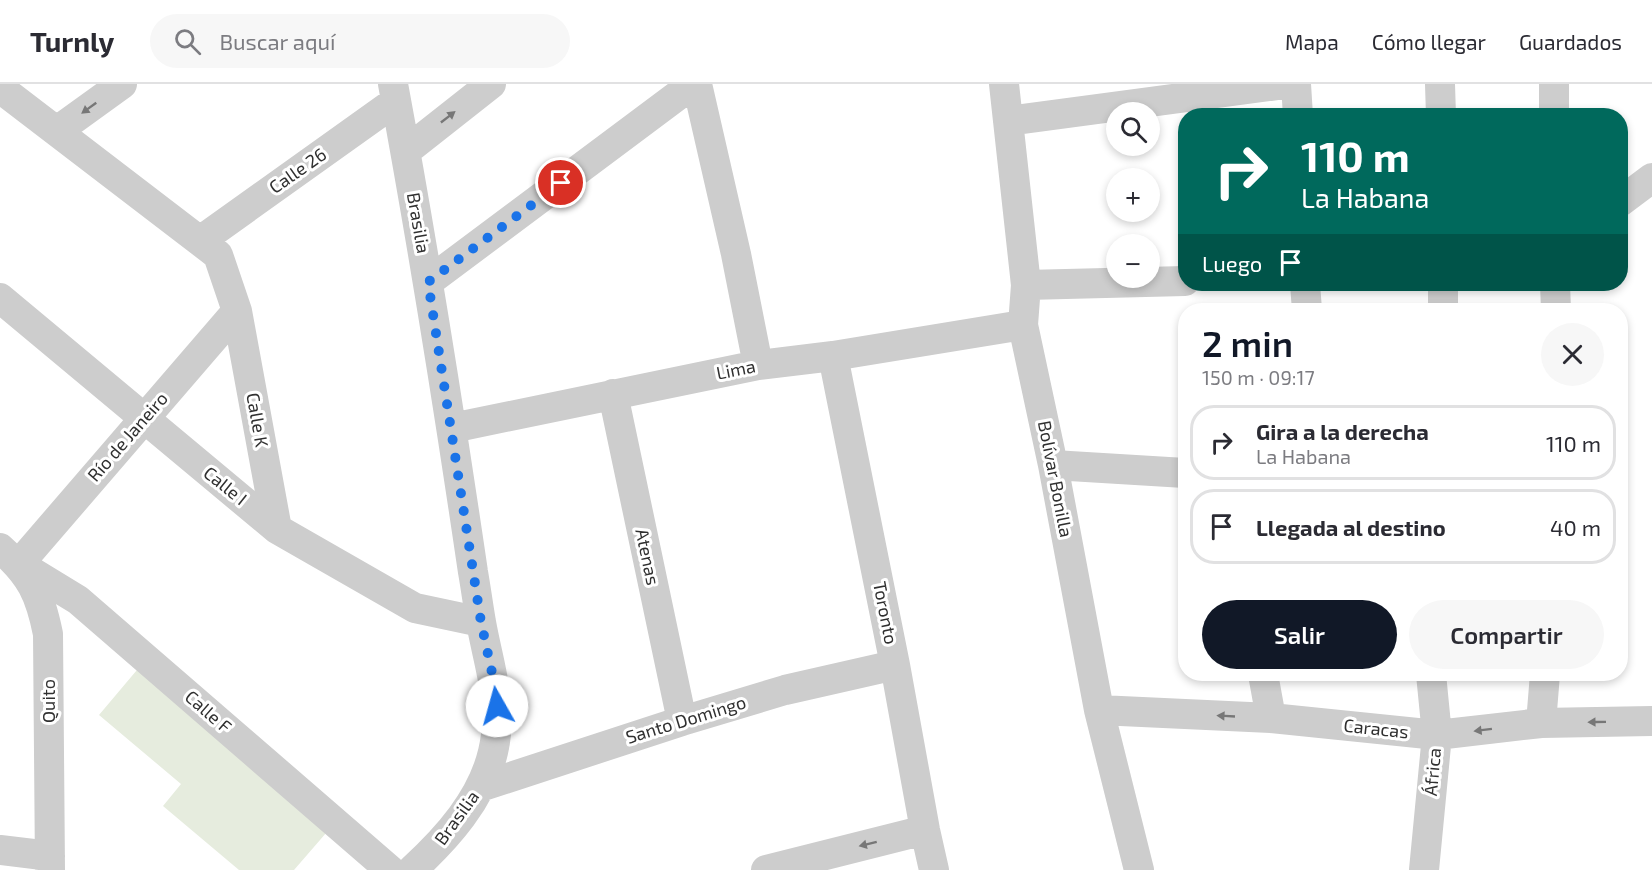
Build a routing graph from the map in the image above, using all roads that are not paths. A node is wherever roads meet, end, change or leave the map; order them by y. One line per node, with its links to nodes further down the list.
1 (122, 84): 15 (street, one-way to 15)
2 (491, 84): 16 (street, one-way to 2)
3 (695, 84): 21 (street); 27 (street)
4 (1004, 84): 14 (street, Bolívar Bonilla)
5 (1285, 84): 14 (street)
6 (1296, 84): 11 (street)
7 (1440, 84): 12 (street)
8 (1554, 84): 13 (street)
9 (0, 88): 15 (street, Calle K)
10 (395, 93): 16 (street, Brasilia); 19 (street, Calle 26)
11 (1298, 108)
12 (1441, 108)
13 (1554, 108)
14 (1008, 121): 22 (street, Bolívar Bonilla)
15 (57, 131): 19 (street, Calle K)
16 (406, 151): 21 (street, Brasilia)
17 (1652, 178): 18 (street)
18 (1628, 196)
19 (200, 241): 24 (street, Calle K)
20 (1178, 281): 22 (street)
21 (428, 282): 30 (street, Brasilia)
22 (1026, 285): 25 (street, Bolívar Bonilla)
23 (0, 298): 29 (street, Calle I)
24 (237, 311): 29 (street, Río de Janeiro); 33 (street, Calle K)
25 (1023, 325): 26 (street, Lima); 31 (street, Bolívar Bonilla)
26 (833, 356): 27 (street, Lima); 36 (street, Toronto)
27 (758, 366): 28 (street, Lima)
28 (613, 394): 30 (street, Lima); 42 (street, Atenas)
29 (143, 419): 33 (street, Calle I); 34 (street, Río de Janeiro)
30 (452, 428): 35 (street, Brasilia)
31 (1053, 465): 32 (street); 40 (street, Bolívar Bonilla)
32 (1178, 473)
33 (277, 529): 35 (street, Calle I)
34 (10, 556): 49 (street, Quito); 50 (street, Calle F)
35 (481, 622): 46 (street, Brasilia)
36 (895, 665): 42 (street, Santo Domingo); 47 (street, Toronto)
37 (1264, 681): 41 (street)
38 (1432, 681): 45 (street, África)
39 (1544, 681): 44 (street)
40 (1100, 710): 41 (street, Caracas, one-way to 40); 54 (street, Bolívar Bonilla)
41 (1271, 718): 45 (street, Caracas)
42 (682, 721): 46 (street, Santo Domingo)
43 (1652, 721): 44 (street, Caracas, one-way to 44)
44 (1541, 723): 45 (street, Caracas, one-way to 45)
45 (1437, 735): 55 (street, África)
46 (480, 787): 51 (street, Brasilia)
47 (925, 830): 52 (street, one-way to 52); 53 (street, Toronto)
48 (0, 850): 49 (street)
49 (50, 863)
50 (390, 870)
51 (412, 870)
52 (766, 870)
53 (934, 870)
54 (1139, 870)
55 (1424, 870)

